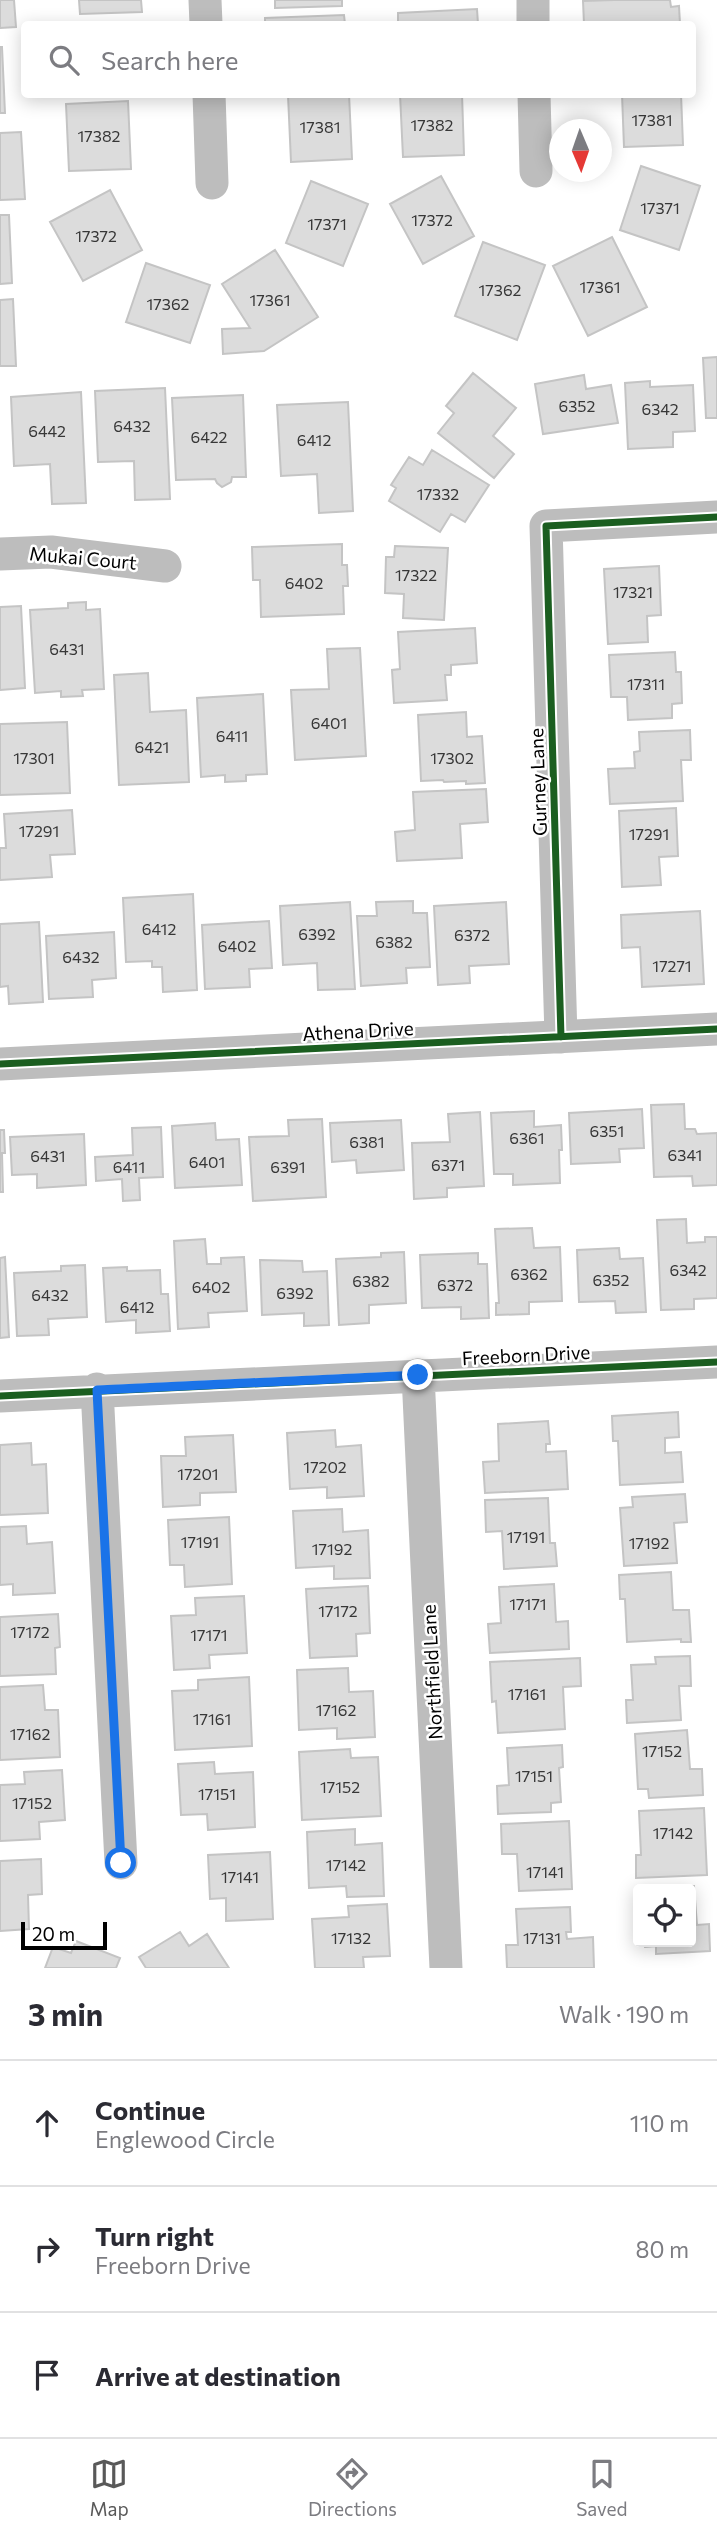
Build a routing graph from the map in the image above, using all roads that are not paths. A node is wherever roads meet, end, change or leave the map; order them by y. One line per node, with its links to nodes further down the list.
1 (205, 0): 3 (street)
2 (533, 0): 4 (street)
3 (206, 21)
4 (533, 21)
5 (209, 98): 8 (street)
6 (534, 98): 7 (street)
7 (536, 172)
8 (212, 183)
9 (717, 517): 13 (street, Gurney Lane)
10 (0, 554): 11 (street, Mukai Court)
11 (165, 566)
12 (717, 1029): 13 (street, Athena Drive)
13 (561, 1037): 14 (street, Athena Drive)
14 (0, 1065)
15 (717, 1362): 16 (street, Freeborn Drive)
16 (418, 1375): 17 (street, Freeborn Drive); 20 (street, Northfield Lane)
17 (97, 1390): 18 (street, Freeborn Drive); 19 (street)
18 (0, 1396)
19 (121, 1863)
20 (446, 1968)

